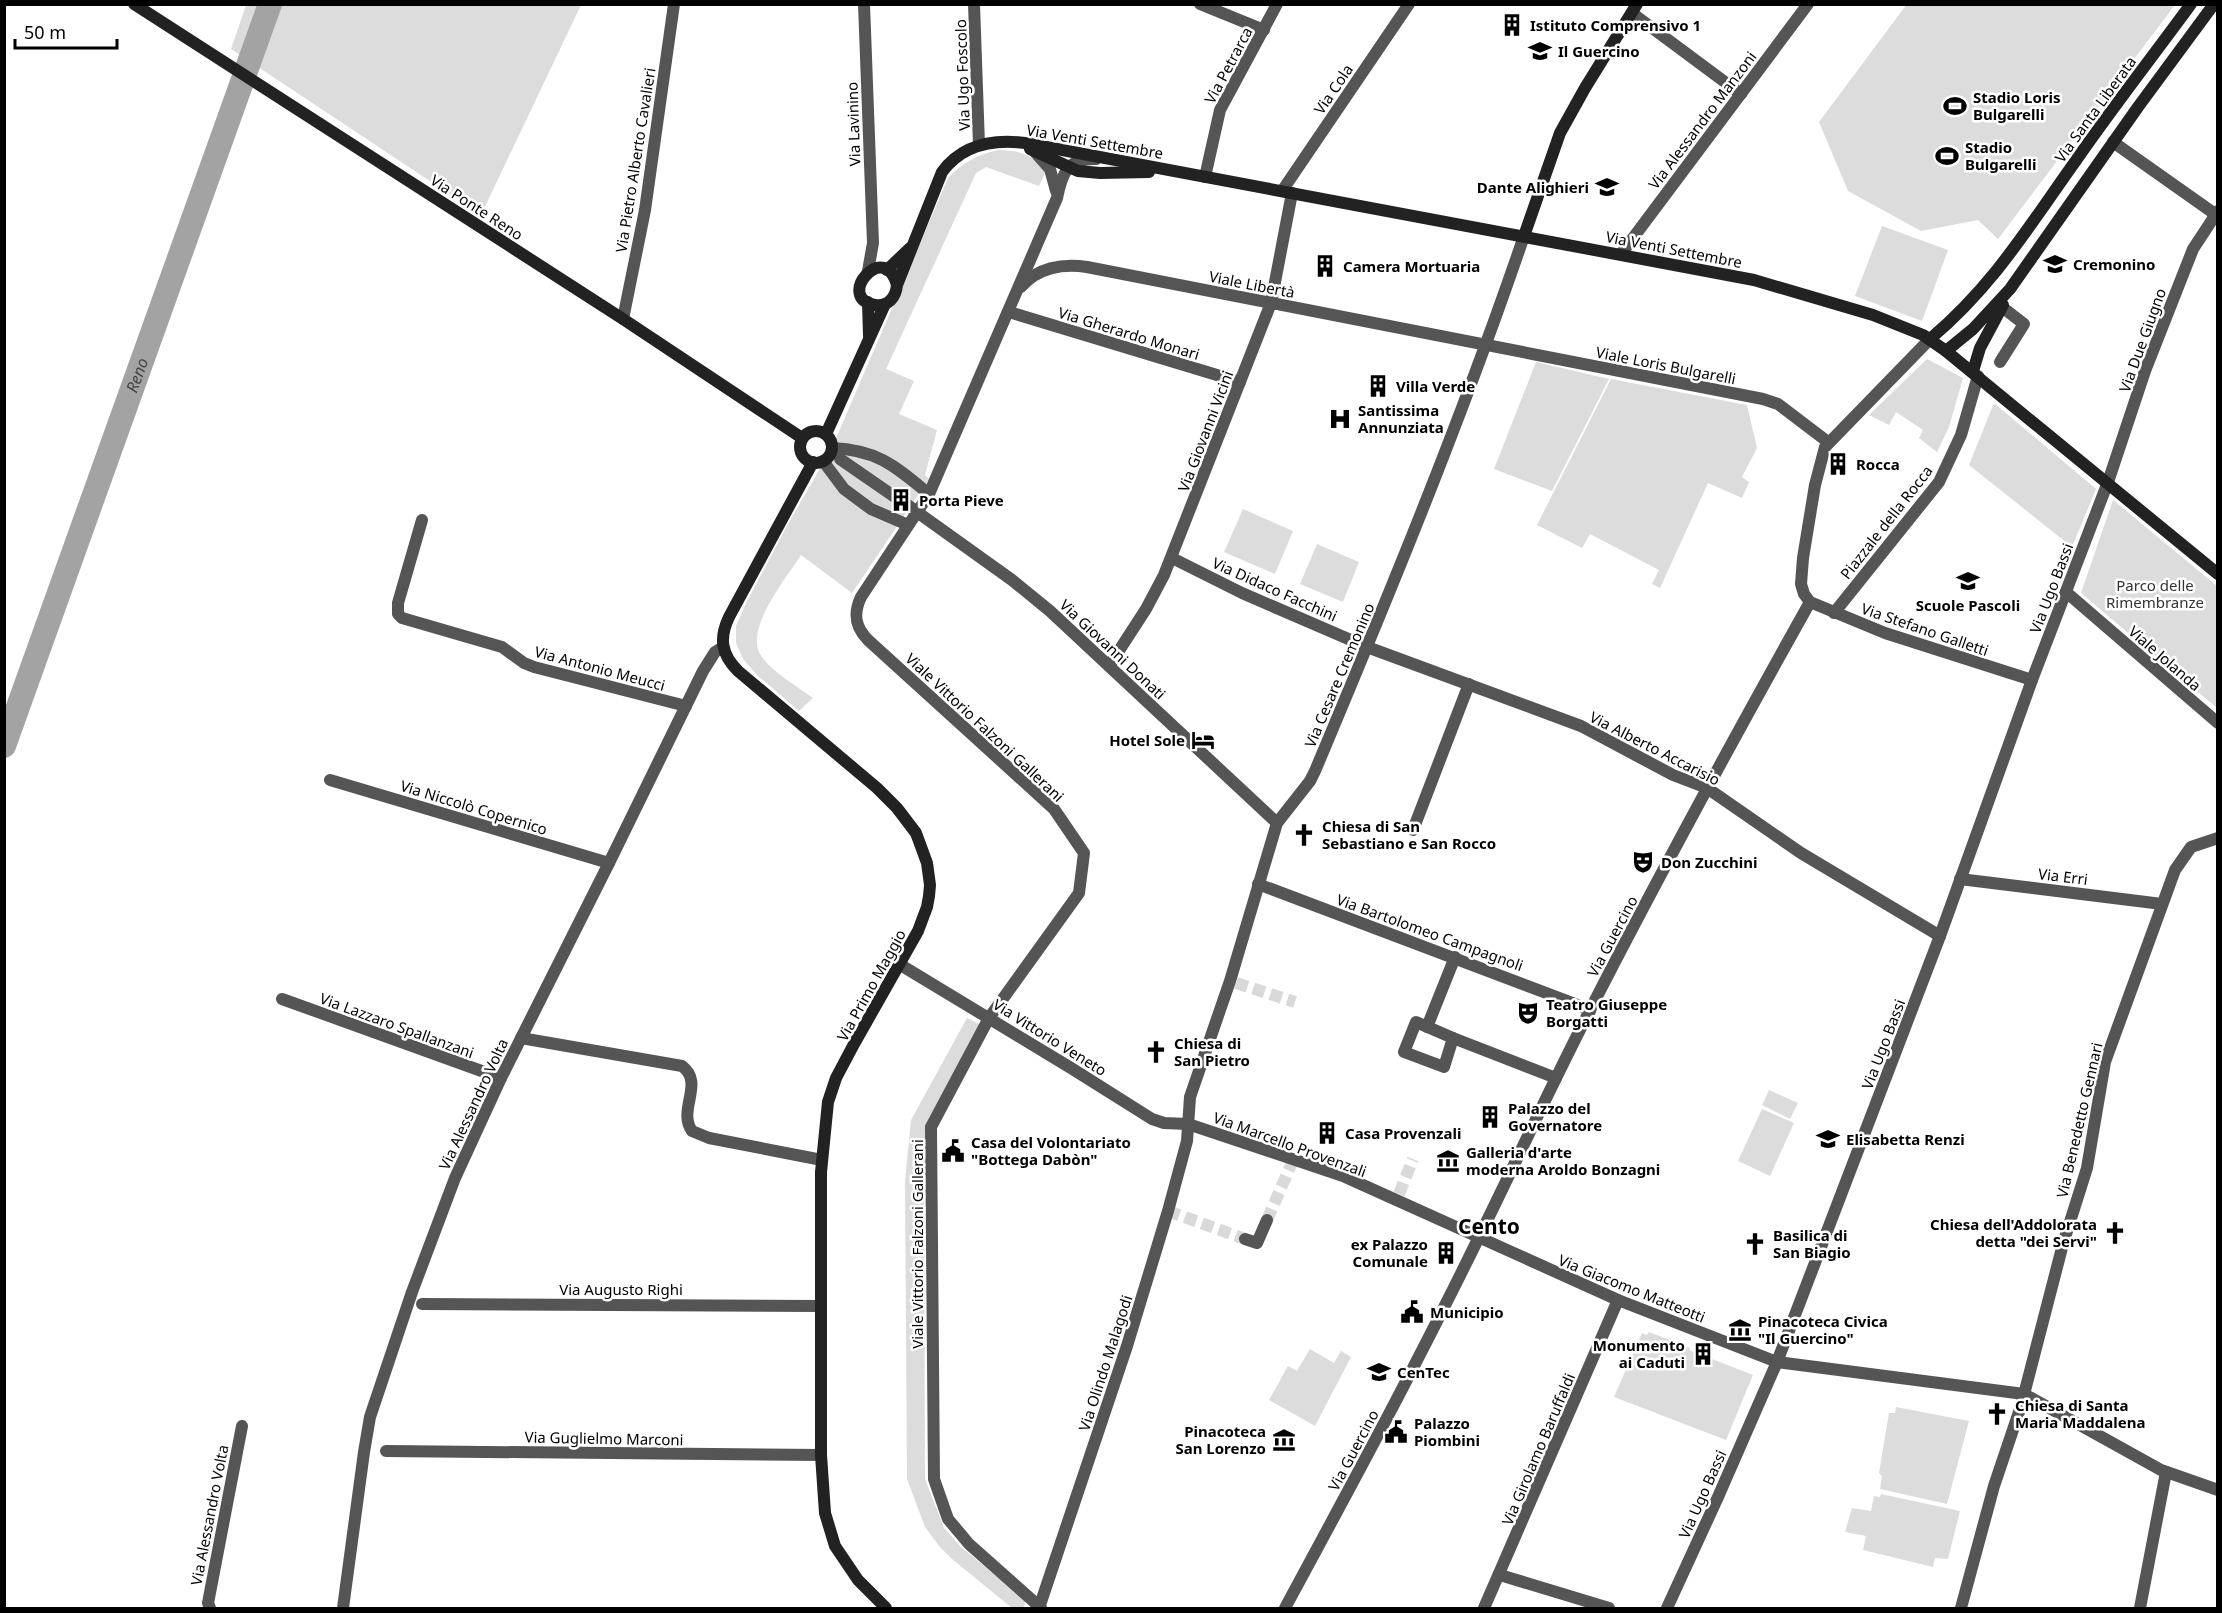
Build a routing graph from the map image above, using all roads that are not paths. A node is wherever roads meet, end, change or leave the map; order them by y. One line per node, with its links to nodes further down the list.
1 (134, 4): 37 (street, Via Ponte Reno)
2 (674, 4): 37 (street, Via Pietro Alberto Cavalieri)
3 (864, 4): 28 (street, Via Lavinino)
4 (974, 4): 16 (street, Via Ugo Foscolo)
5 (1200, 4): 12 (street)
6 (1277, 4): 12 (street, Via Petrarca)
7 (1409, 4): 22 (street, Via Cola)
8 (1808, 4): 13 (street, Via Alessandro Manzoni)
9 (2191, 4): 39 (street, Via Santa Liberata)
10 (2214, 4): 15 (street)
11 (1634, 9): 13 (street); 25 (street)
12 (1264, 30): 21 (street, Via Petrarca)
13 (1740, 94): 27 (street, Via Alessandro Manzoni)
14 (1003, 141): 16 (street, Via Venti Settembre); 17 (street, Via Venti Settembre); 18 (street, Via Venti Settembre)
15 (2112, 142): 24 (street, Via Due Giugno); 29 (street)
16 (979, 145): 26 (street, Via Venti Settembre)
17 (1035, 151): 19 (street, Via Venti Settembre); 23 (street)
18 (1114, 159): 19 (street); 20 (street, Via Venti Settembre)
19 (1068, 167): 20 (street, Via Venti Settembre); 23 (street, Viale Libertà)
20 (1182, 172): 21 (street, Via Venti Settembre)
21 (1205, 177): 22 (street, Via Venti Settembre)
22 (1287, 192): 25 (street, Via Venti Settembre); 33 (street, Via Giovanni Vicini)
23 (1057, 198): 31 (street, Viale Libertà)
24 (2216, 212): 52 (street, Via Due Giugno)
25 (1524, 236): 27 (street, Via Venti Settembre); 40 (street, Via Cesare Cremonino)
26 (913, 245): 28 (street, Via Venti Settembre); 30 (street, Via Venti Settembre)
27 (1621, 254): 39 (street, Via Venti Settembre)
28 (879, 270): 30 (street); 32 (street)
29 (2022, 272): 35 (street); 41 (street)
30 (897, 285): 34 (street)
31 (1018, 290): 33 (street, Viale Libertà); 36 (street, Viale Libertà)
32 (868, 302): 34 (street); 38 (street)
33 (1271, 303): 40 (street, Viale Libertà); 44 (street, Via Giovanni Vicini)
34 (885, 304): 38 (street)
35 (2002, 307): 42 (street); 43 (street)
36 (1009, 312): 44 (street, Via Gherardo Monari); 53 (street, Viale Libertà)
37 (623, 319): 46 (street, Via Ponte Reno)
38 (869, 337): 45 (street)
39 (1930, 339): 41 (street, Via Venti Settembre); 47 (street)
40 (1484, 344): 47 (street, Viale Loris Bulgarelli); 51 (street); 65 (street, Via Cesare Cremonino)
41 (1946, 351): 43 (street, Via Venti Settembre)
42 (2000, 362)
43 (1975, 374): 52 (street, Via Venti Settembre); 63 (street, Piazzale della Rocca)
44 (1240, 382): 59 (street, Via Giovanni Vicini)
45 (825, 434): 46 (street); 48 (street)
46 (802, 438): 50 (street)
47 (1828, 442): 62 (street)
48 (832, 448): 50 (street); 53 (street)
49 (840, 459): 54 (street)
50 (818, 462): 58 (street); 64 (street)
51 (1430, 465)
52 (2108, 482): 60 (street, Via Venti Settembre); 61 (street, Via Ugo Bassi)
53 (929, 494): 56 (street)
54 (895, 497)
55 (906, 504): 56 (street, Via Giovanni Donati)
56 (918, 511): 58 (street); 66 (street, Via Giovanni Donati)
57 (422, 520): 69 (street, Via Antonio Meucci)
58 (908, 525): 85 (street, Viale Vittorio Falzoni Gallerani)
59 (1172, 558): 65 (street, Via Didaco Facchini); 66 (street, Via Giovanni Vicini)
60 (2217, 574)
61 (2066, 592): 67 (street, Via Ugo Bassi); 70 (street, Viale Jolanda)
62 (1810, 602): 63 (street, Via Stefano Galletti); 72 (street, Via Guercino)
63 (1834, 613): 67 (street, Via Stefano Galletti)
64 (723, 647): 69 (street, Via Alessandro Volta); 82 (street, Via Primo Maggio)
65 (1367, 647): 68 (street, Via Alberto Accarisio); 73 (street, Via Cesare Cremonino)
66 (1109, 666): 73 (street, Via Giovanni Donati)
67 (2032, 680): 77 (street, Via Ugo Bassi)
68 (1469, 684): 72 (street, Via Alberto Accarisio); 74 (street)
69 (686, 706): 76 (street, Via Alessandro Volta)
70 (2217, 723)
71 (330, 780): 76 (street, Via Niccolò Copernico)
72 (1707, 788): 80 (street, Via Alberto Accarisio); 84 (street, Via Guercino)
73 (1277, 823): 78 (street, Via Cesare Cremonino)
74 (1413, 830)
75 (2217, 838): 79 (street, Via Benedetto Gennari)
76 (609, 863): 87 (street, Via Alessandro Volta)
77 (1960, 879): 79 (street, Via Erri); 80 (street, Via Ugo Bassi)
78 (1258, 884): 81 (street, Via Bartolomeo Campagnoli); 91 (street, Via Cesare Cremonino)
79 (2162, 904): 100 (street, Via Benedetto Gennari)
80 (1940, 936): 99 (street, Via Ugo Bassi)
81 (1455, 957): 84 (street, Via Bartolomeo Campagnoli); 86 (street)
82 (899, 964): 85 (street, Via Vittorio Veneto); 92 (street, Via Primo Maggio)
83 (282, 999): 89 (street, Via Lazzaro Spallanzani)
84 (1590, 1011): 90 (street, Via Guercino)
85 (989, 1018): 91 (street, Via Vittorio Veneto); 110 (street, Viale Vittorio Falzoni Gallerani)
86 (1427, 1027): 88 (street); 88 (street)
87 (521, 1038): 89 (street, Via Alessandro Volta); 92 (street)
88 (1453, 1038): 90 (street)
89 (501, 1078): 108 (street, Via Alessandro Volta)
90 (1556, 1078): 94 (street, Via Guercino)
91 (1188, 1124): 94 (street, Via Marcello Provenzali); 110 (street, Via Olindo Malagodi)
92 (822, 1160): 98 (street, Via Primo Maggio)
93 (1267, 1220): 95 (street)
94 (1479, 1238): 96 (street, Via Giacomo Matteotti); 111 (street, Via Guercino)
95 (1245, 1239)
96 (1618, 1300): 99 (street, Via Giacomo Matteotti); 106 (street, Via Girolamo Baruffaldi)
97 (422, 1304): 98 (street, Via Augusto Righi)
98 (821, 1306): 103 (street, Via Primo Maggio)
99 (1777, 1362): 100 (street, Via Giacomo Matteotti); 114 (street, Via Ugo Bassi)
100 (2024, 1394): 104 (street, Via Giacomo Matteotti); 115 (street, Via Benedetto Gennari)
101 (242, 1426): 107 (street, Via Alessandro Volta)
102 (386, 1451): 103 (street, Via Guglielmo Marconi)
103 (821, 1455): 109 (street, Via Primo Maggio)
104 (2166, 1472): 105 (street, Via Giacomo Matteotti); 116 (street)
105 (2217, 1491)
106 (1500, 1575): 112 (street, Via Girolamo Baruffaldi); 113 (street)
107 (210, 1608)
108 (343, 1608)
109 (886, 1608)
110 (1040, 1608)
111 (1286, 1608)
112 (1484, 1608)
113 (1609, 1608)
114 (1667, 1608)
115 (1961, 1608)
116 (2140, 1608)

